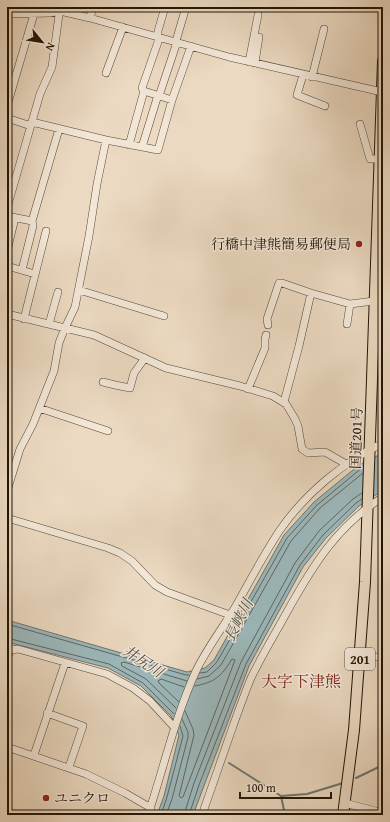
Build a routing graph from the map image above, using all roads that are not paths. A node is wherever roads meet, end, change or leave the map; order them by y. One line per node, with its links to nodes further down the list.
1 (93, 7): 8 (street)
2 (165, 7): 11 (street)
3 (186, 7): 13 (street)
4 (60, 9): 6 (street); 8 (street); 27 (street)
5 (7, 14): 6 (street)
6 (34, 14): 24 (street)
7 (258, 14): 16 (street)
8 (90, 18): 9 (street)
9 (122, 27): 11 (street); 17 (street)
10 (324, 29): 19 (street)
11 (157, 36): 13 (street); 20 (street)
12 (259, 37): 16 (street)
13 (176, 42): 14 (street); 22 (street)
14 (191, 46): 16 (street); 23 (street)
15 (383, 61): 21 (highway, 国道201号 / 201)
16 (252, 62): 18 (street)
17 (106, 73)
18 (303, 75): 19 (street); 25 (street)
19 (312, 77): 21 (street)
20 (144, 91): 22 (street); 31 (street)
21 (382, 92): 33 (highway, 国道201号 / 201)
22 (159, 95): 23 (street); 32 (street)
23 (172, 100): 32 (street)
24 (7, 106)
25 (325, 106)
26 (7, 120): 27 (street)
27 (31, 124): 29 (street); 34 (street)
28 (360, 124): 33 (street)
29 (59, 129): 30 (street); 37 (street)
30 (106, 140): 31 (street); 43 (street)
31 (129, 145): 32 (street)
32 (142, 147)
33 (379, 159): 46 (highway, 国道201号 / 201)
34 (7, 208)
35 (7, 216): 36 (street)
36 (15, 218): 37 (street); 39 (street)
37 (32, 221): 41 (street)
38 (46, 231): 42 (street)
39 (7, 251)
40 (7, 266): 41 (street)
41 (22, 270): 42 (street)
42 (35, 274): 50 (street)
43 (79, 290): 49 (street); 54 (street)
44 (58, 292): 51 (street)
45 (311, 293): 47 (street); 53 (street); 59 (street)
46 (374, 301): 47 (street); 63 (highway, 国道201号 / 201)
47 (350, 304): 52 (street)
48 (7, 314): 50 (street)
49 (164, 316)
50 (24, 319): 51 (street)
51 (49, 324): 54 (street)
52 (347, 324)
53 (268, 325)
54 (66, 327): 56 (street); 60 (street)
55 (266, 335): 58 (street)
56 (145, 358): 57 (street); 58 (street)
57 (103, 382)
58 (248, 388): 59 (street)
59 (284, 402): 64 (street)
60 (39, 408): 61 (street); 65 (street)
61 (108, 430)
62 (383, 443): 63 (street)
63 (369, 452): 64 (street); 67 (highway, 国道201号 / 201)
64 (346, 464): 69 (street)
65 (7, 491)
66 (383, 497): 67 (street)
67 (368, 504): 70 (highway, 国道201号 / 201); 82 (street)
68 (7, 518): 69 (street)
69 (230, 615): 75 (street)
70 (360, 657): 71 (street); 79 (highway, 国道201号 / 201)
71 (383, 657)
72 (7, 659): 73 (street)
73 (65, 662): 74 (street); 75 (street)
74 (48, 713): 77 (street); 78 (street)
75 (174, 727): 80 (street)
76 (7, 747): 77 (street)
77 (34, 755): 78 (street)
78 (69, 767): 80 (street)
79 (345, 803): 81 (street); 83 (highway, 国道201号 / 201)
80 (150, 812)
81 (383, 813)
82 (202, 815)
83 (343, 815)

